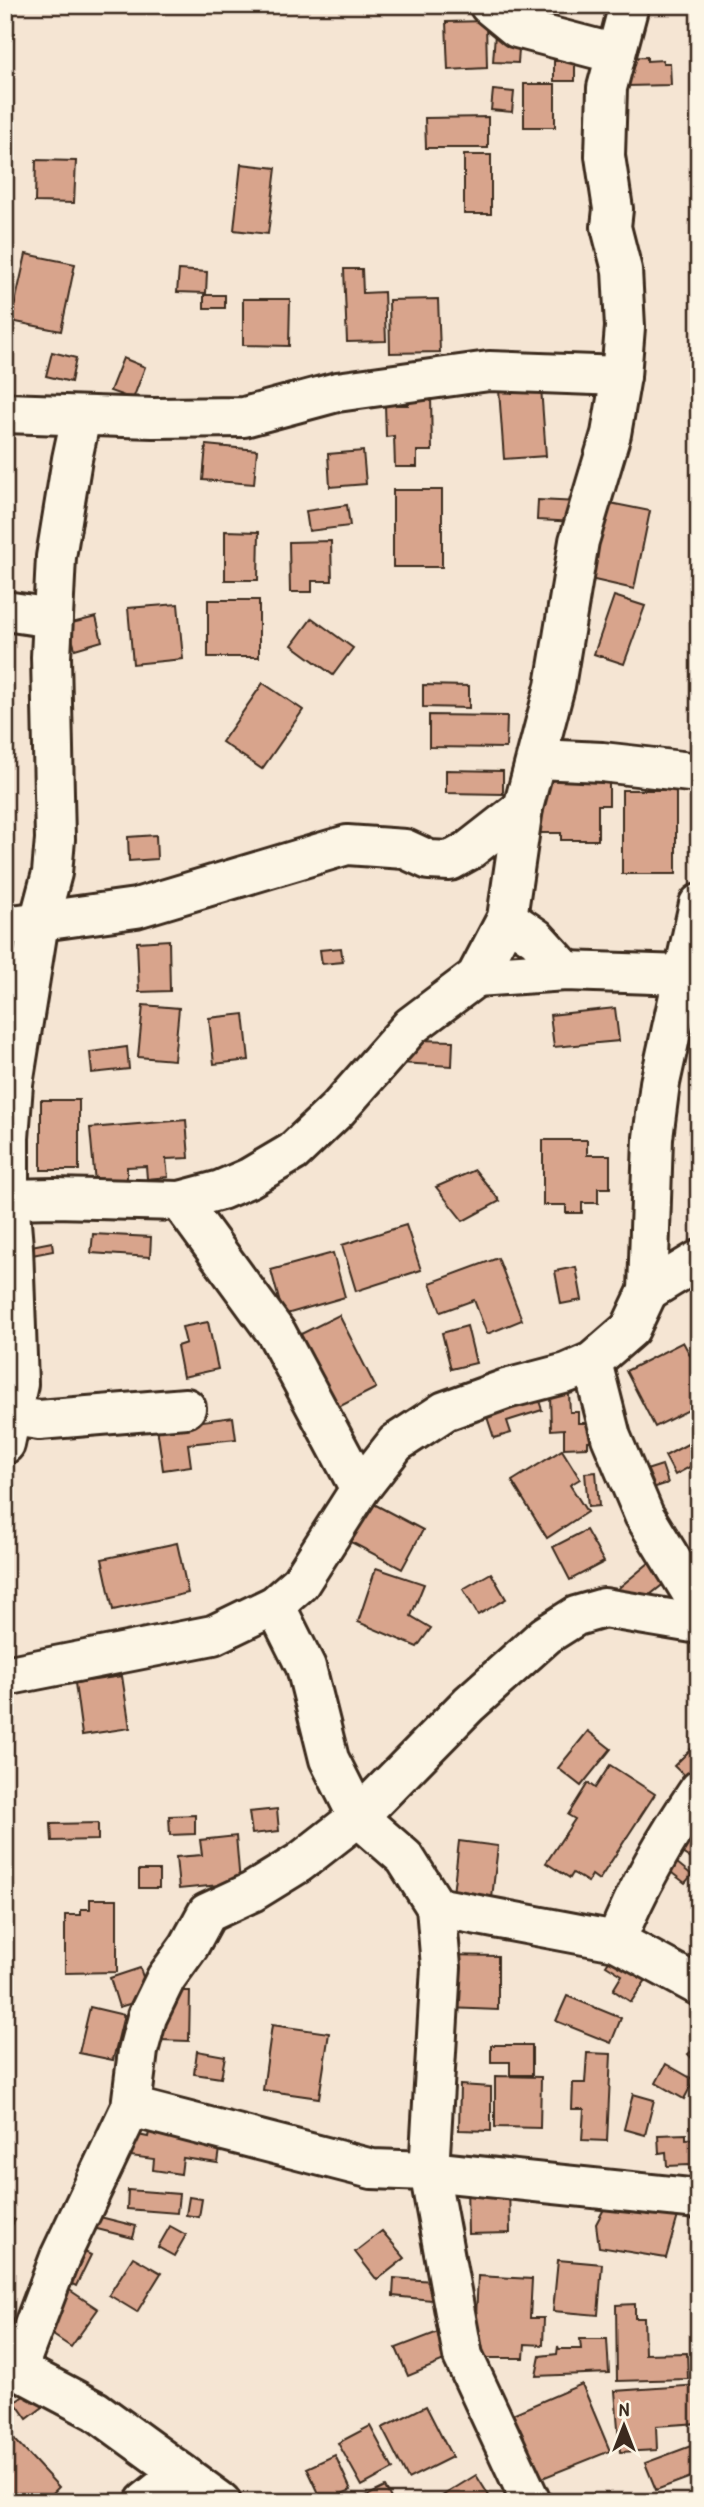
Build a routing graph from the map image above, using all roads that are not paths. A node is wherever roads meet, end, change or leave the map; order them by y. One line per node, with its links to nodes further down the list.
1 (489, 5): 3 (street)
2 (629, 5): 3 (street)
3 (616, 54): 4 (street)
4 (621, 376): 6 (street); 9 (street)
5 (5, 413): 6 (street)
6 (81, 417): 8 (street)
7 (5, 611): 8 (street)
8 (53, 618): 14 (street)
9 (538, 759): 10 (street); 11 (street)
10 (699, 773)
11 (523, 808): 13 (street); 14 (street)
12 (699, 904): 16 (street)
13 (508, 918): 15 (street); 17 (street)
14 (22, 924): 18 (street)
15 (566, 971): 16 (street); 17 (street)
16 (683, 975): 22 (street)
17 (476, 977): 19 (street)
18 (9, 1199): 19 (street); 20 (street)
19 (180, 1201): 26 (street)
20 (9, 1247): 25 (street)
21 (699, 1260): 22 (street)
22 (648, 1291): 23 (street)
23 (592, 1362): 26 (street); 28 (street)
24 (186, 1408): 25 (street)
25 (9, 1430)
26 (360, 1489): 27 (street)
27 (275, 1605): 30 (street); 32 (street)
28 (699, 1605)
29 (699, 1624): 32 (street)
30 (5, 1676)
31 (699, 1790): 34 (street)
32 (358, 1817): 33 (street); 36 (street)
33 (436, 1907): 34 (street); 37 (street)
34 (616, 1941): 35 (street)
35 (699, 1986)
36 (131, 2107): 37 (street); 39 (street)
37 (429, 2171): 38 (street); 43 (street)
38 (699, 2199)
39 (11, 2367): 40 (street)
40 (181, 2473): 41 (street); 42 (street)
41 (145, 2502)
42 (221, 2502)
43 (531, 2502)

